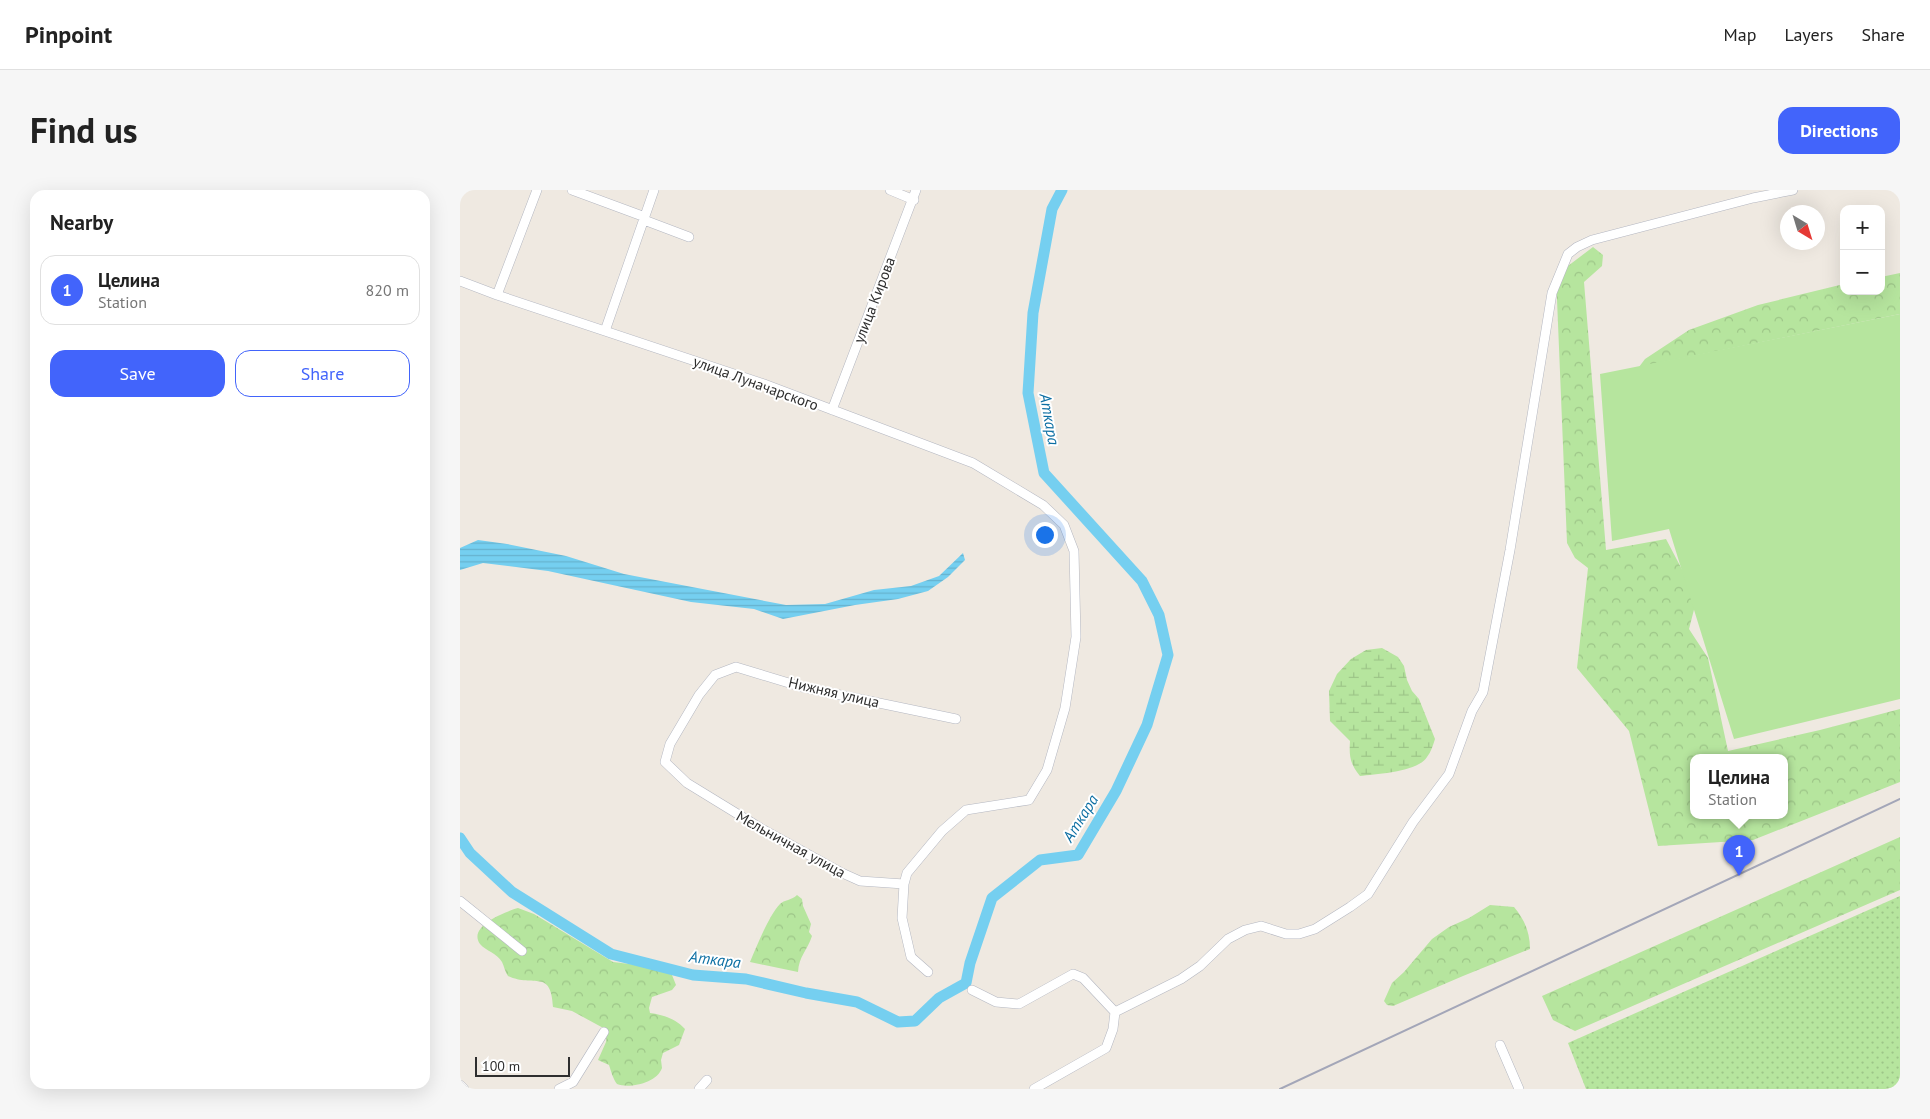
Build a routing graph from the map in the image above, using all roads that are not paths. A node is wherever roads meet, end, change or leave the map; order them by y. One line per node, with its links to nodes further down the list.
1 (537, 190): 11 (street)
2 (572, 190): 8 (street)
3 (654, 190): 8 (street)
4 (890, 190): 7 (street)
5 (916, 190): 7 (street, улица Кирова)
6 (1793, 190): 21 (street)
7 (914, 200): 13 (street, улица Кирова)
8 (644, 219): 9 (street); 12 (street)
9 (689, 237)
10 (460, 281): 11 (street, улица Луначарского)
11 (497, 295): 12 (street, улица Луначарского)
12 (606, 332): 13 (street, улица Луначарского)
13 (832, 410): 16 (street, улица Луначарского)
14 (956, 719): 15 (street, Нижняя улица)
15 (665, 762): 16 (street, Мельничная улица)
16 (904, 884): 19 (street)
17 (460, 900): 18 (street)
18 (522, 951)
19 (928, 972)
20 (972, 990): 21 (street)
21 (1114, 1012): 29 (street)
22 (604, 1032): 27 (street)
23 (1500, 1045): 30 (street)
24 (706, 1080): 28 (street)
25 (460, 1085): 26 (street)
26 (464, 1089)
27 (559, 1089)
28 (699, 1089)
29 (1034, 1089)
30 (1519, 1089)

